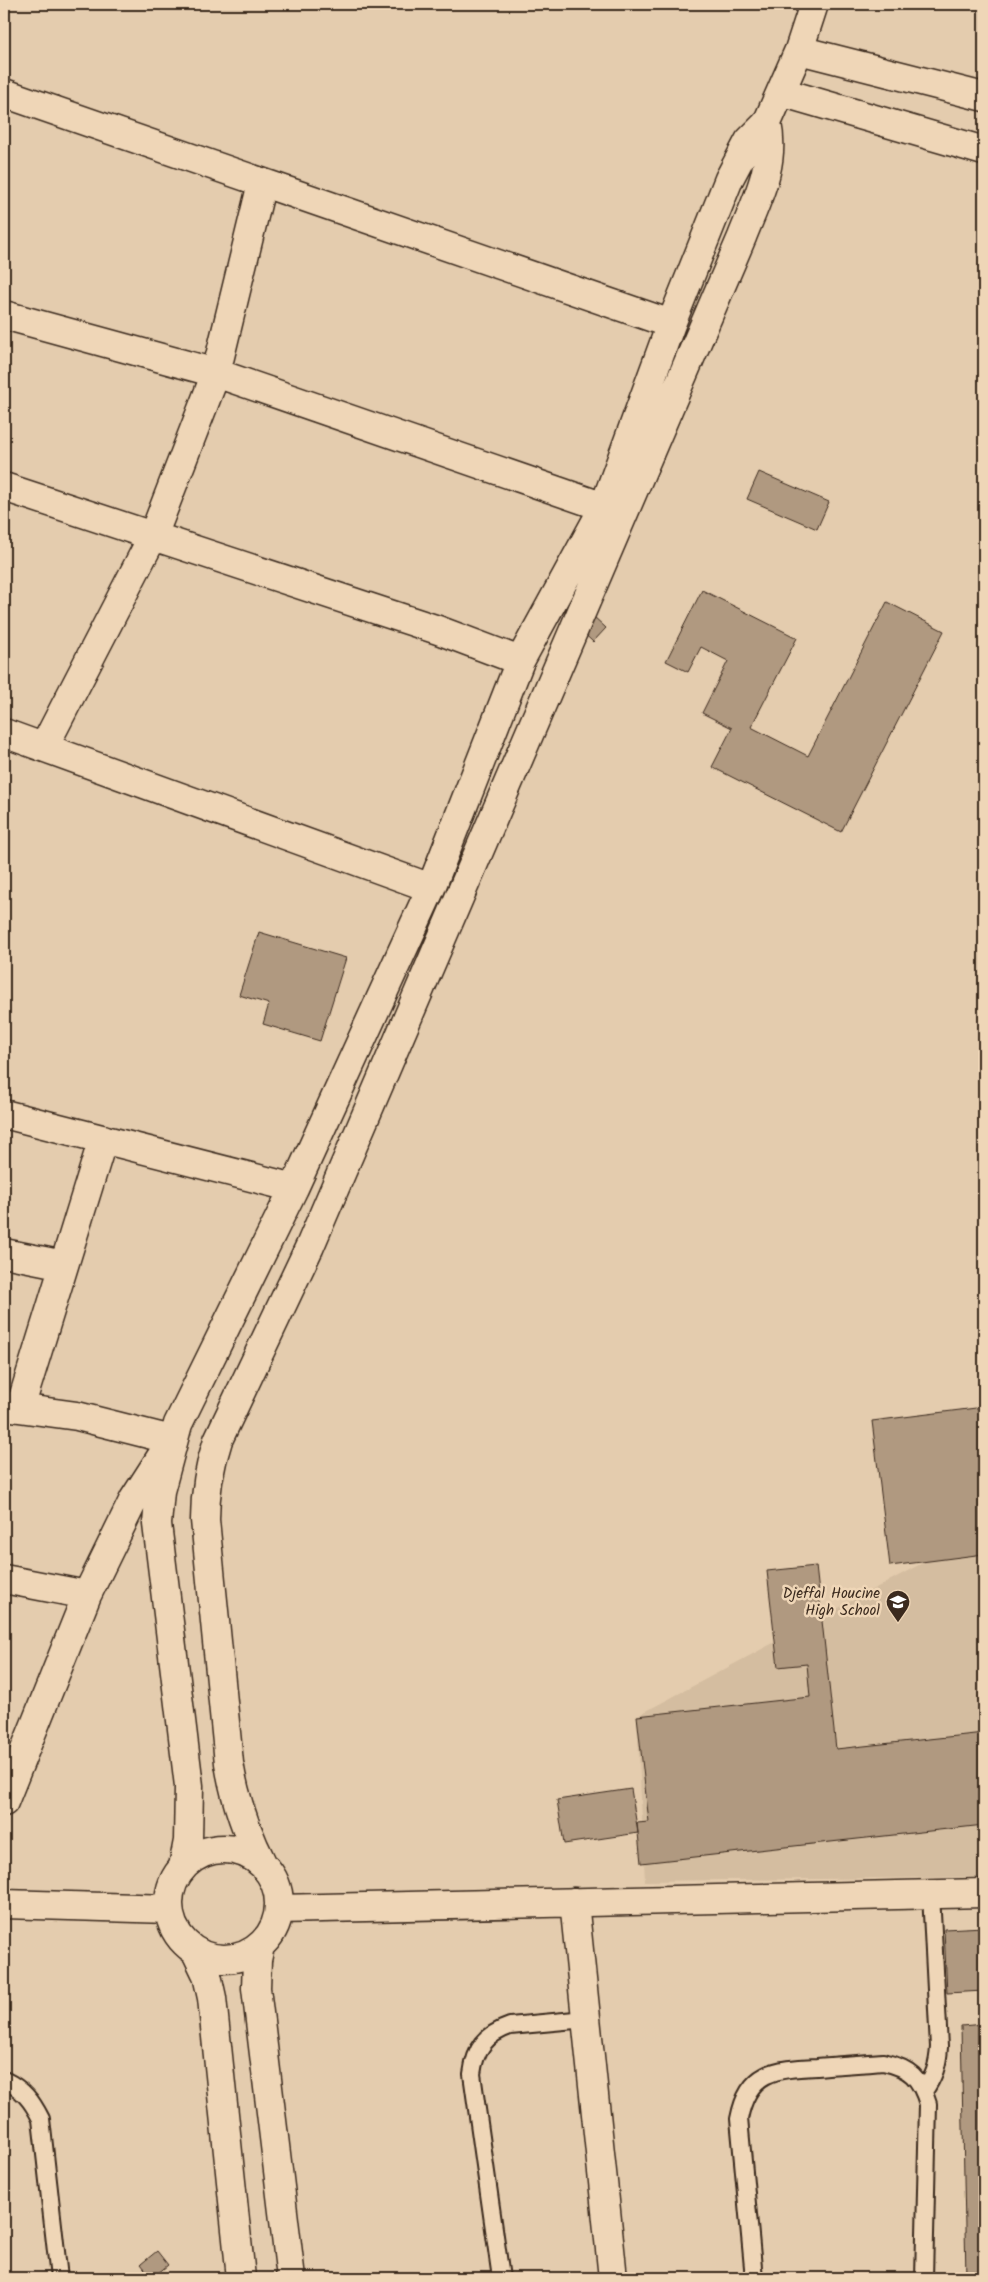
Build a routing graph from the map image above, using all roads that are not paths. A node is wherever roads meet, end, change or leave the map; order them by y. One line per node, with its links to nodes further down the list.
1 (814, 4): 2 (street)
2 (799, 50): 3 (street); 5 (street)
3 (780, 92): 6 (street); 7 (street)
4 (4, 94): 8 (street)
5 (984, 97)
6 (766, 123): 10 (street); 29 (street)
7 (984, 151)
8 (262, 183): 10 (street); 11 (street)
9 (4, 315): 11 (street)
10 (671, 324): 13 (street)
11 (216, 373): 13 (street); 14 (street)
12 (4, 487): 14 (street)
13 (604, 507): 15 (street)
14 (154, 536): 15 (street); 17 (street)
15 (520, 661): 18 (street)
16 (4, 733): 17 (street)
17 (44, 747): 18 (street)
18 (432, 888): 21 (street)
19 (4, 1114): 20 (street)
20 (103, 1139): 21 (street); 23 (street)
21 (294, 1188): 25 (street)
22 (4, 1253): 23 (street)
23 (64, 1265): 24 (street)
24 (12, 1407): 25 (street)
25 (172, 1440): 27 (street); 30 (street)
26 (4, 1579): 27 (street)
27 (87, 1595): 28 (street)
28 (5, 1795)
29 (263, 1865): 30 (street); 36 (street)
30 (184, 1866): 35 (street)
31 (984, 1893): 32 (street)
32 (931, 1894): 33 (street); 41 (lane)
33 (574, 1902): 36 (street); 39 (street)
34 (4, 1904): 35 (street)
35 (169, 1909): 38 (street)
36 (279, 1909): 37 (street)
37 (260, 1946): 38 (street); 44 (street)
38 (196, 1952): 43 (street)
39 (586, 2018): 45 (lane); 46 (street)
40 (4, 2080): 42 (lane)
41 (924, 2091): 47 (lane); 48 (lane)
42 (59, 2278)
43 (241, 2278)
44 (291, 2278)
45 (501, 2278)
46 (613, 2278)
47 (754, 2278)
48 (924, 2278)

